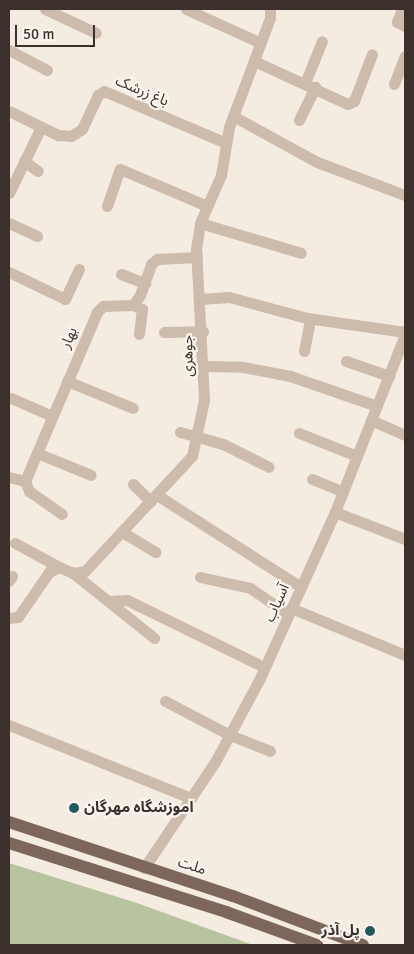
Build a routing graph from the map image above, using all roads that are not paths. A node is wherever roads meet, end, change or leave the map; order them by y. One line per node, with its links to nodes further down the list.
1 (45, 9): 6 (street)
2 (186, 9): 8 (street)
3 (270, 9): 8 (street, جوهری)
4 (402, 9): 5 (street)
5 (405, 26)
6 (96, 33)
7 (322, 41): 15 (street)
8 (261, 43): 12 (street, جوهری)
9 (9, 50): 13 (street)
10 (372, 54): 15 (street)
11 (405, 56): 14 (street)
12 (254, 60): 15 (street); 17 (street, جوهری)
13 (47, 70)
14 (394, 84)
15 (310, 85): 18 (street)
16 (9, 111): 19 (street, باغ زرشک)
17 (233, 116): 20 (street, جوهری); 24 (street)
18 (299, 120)
19 (40, 127): 20 (street, باغ زرشک); 21 (street)
20 (226, 143): 26 (street, جوهری)
21 (24, 161): 22 (street); 23 (street)
22 (38, 171)
23 (10, 185)
24 (405, 195)
25 (107, 206): 26 (street)
26 (207, 206): 28 (street, جوهری)
27 (9, 223): 29 (street)
28 (200, 223): 30 (street); 31 (street, جوهری)
29 (37, 236)
30 (300, 253)
31 (197, 257): 35 (street); 36 (street, جوهری)
32 (79, 269): 33 (street)
33 (9, 272)
34 (121, 274): 35 (street)
35 (145, 283): 37 (street)
36 (200, 299): 38 (street); 39 (street, جوهری)
37 (133, 305): 41 (street); 47 (street, بهار)
38 (310, 319): 42 (street); 43 (street)
39 (203, 331): 40 (street); 45 (street, جوهری)
40 (164, 332)
41 (139, 334)
42 (405, 337): 46 (street, آسیاب)
43 (304, 351)
44 (346, 361): 46 (street)
45 (204, 366): 49 (street); 56 (street, جوهری)
46 (389, 376): 49 (street, آسیاب)
47 (67, 381): 50 (street); 51 (street, بهار)
48 (11, 398): 51 (street)
49 (377, 406): 52 (street, آسیاب)
50 (133, 408)
51 (52, 416): 57 (street, بهار)
52 (371, 420): 55 (street); 58 (street, آسیاب)
53 (180, 432): 56 (street)
54 (299, 433): 58 (street)
55 (405, 435)
56 (198, 436): 59 (street); 66 (street, جوهری)
57 (36, 454): 60 (street); 63 (street, بهار)
58 (357, 456): 65 (street, آسیاب)
59 (268, 467)
60 (91, 476)
61 (9, 477): 63 (street)
62 (312, 479): 65 (street)
63 (25, 481): 68 (street)
64 (133, 484): 66 (street)
65 (342, 491): 67 (street, آسیاب)
66 (154, 499): 69 (street, جوهری); 76 (street)
67 (335, 512): 70 (street); 76 (street, آسیاب)
68 (62, 514)
69 (122, 532): 72 (street); 74 (street, جوهری)
70 (405, 539)
71 (15, 543): 73 (street)
72 (155, 552)
73 (59, 567): 74 (street); 79 (street)
74 (73, 573): 77 (street)
75 (200, 576): 78 (street)
76 (301, 587): 78 (street, آسیاب)
77 (108, 601): 80 (street); 82 (street)
78 (290, 611): 81 (street); 82 (street, آسیاب)
79 (10, 619)
80 (154, 638)
81 (405, 655)
82 (264, 668): 85 (street, آسیاب)
83 (165, 701): 85 (street)
84 (9, 725): 87 (street)
85 (230, 735): 86 (street); 87 (street, آسیاب)
86 (270, 751)
87 (191, 798): 90 (street, آسیاب)
88 (9, 822): 90 (main road, ملت)
89 (9, 843): 91 (main road)
90 (144, 868): 92 (main road, ملت)
91 (317, 945)
92 (363, 945)

